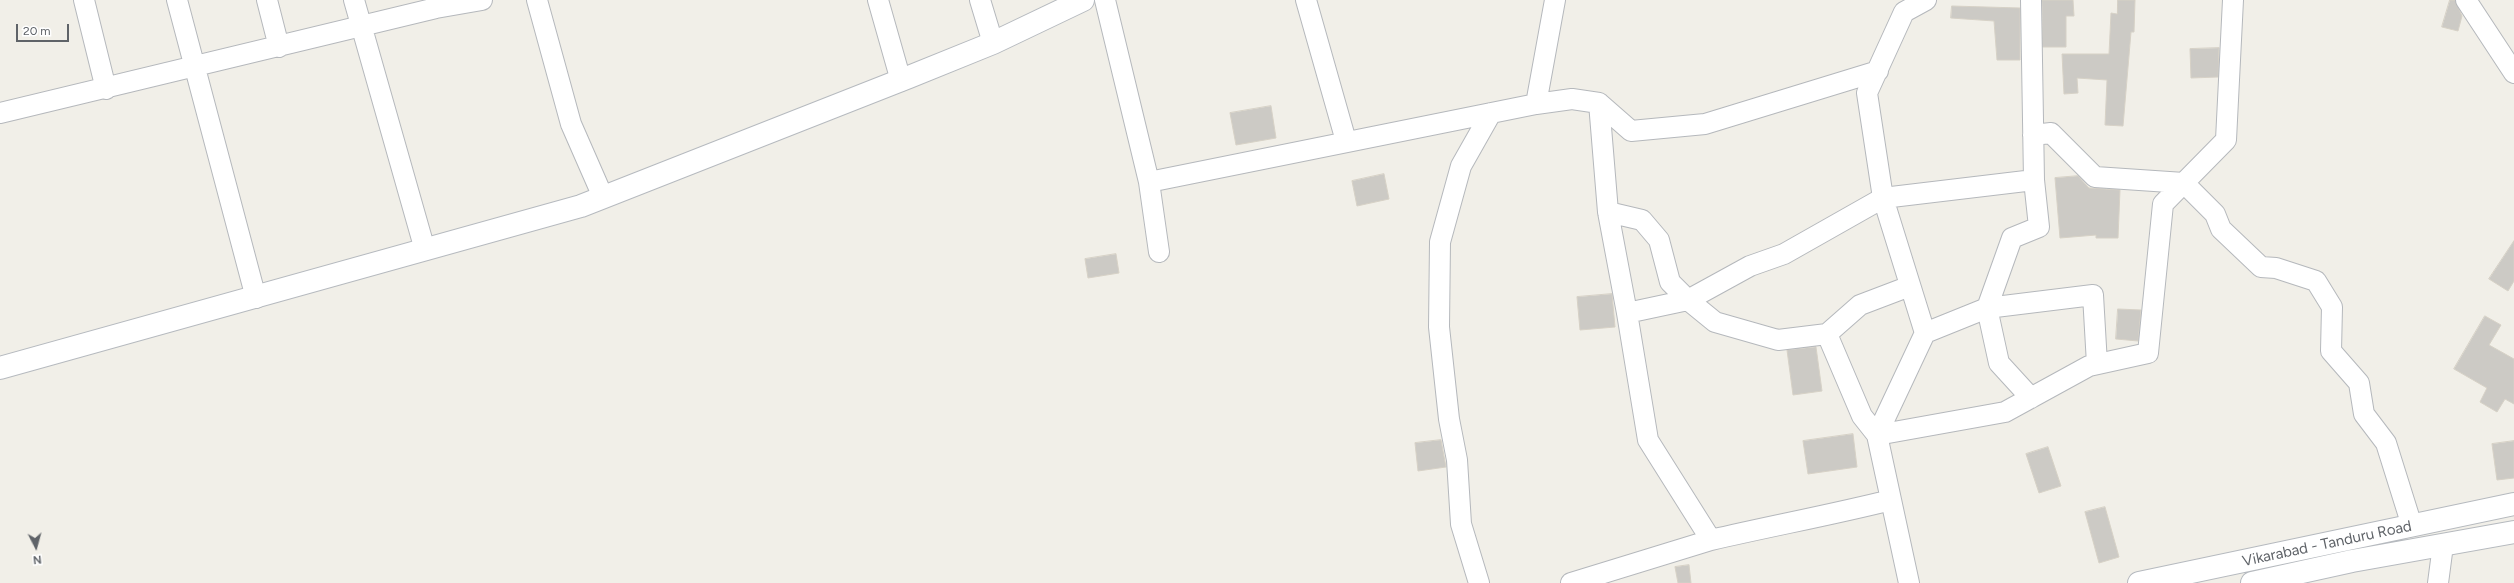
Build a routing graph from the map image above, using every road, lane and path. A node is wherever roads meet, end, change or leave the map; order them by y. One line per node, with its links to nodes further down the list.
1 (84, 0): 25 (street)
2 (177, 0): 21 (street)
3 (267, 0): 20 (street)
4 (354, 0): 18 (street)
5 (482, 0): 18 (street)
6 (537, 0): 35 (street)
7 (878, 0): 24 (street)
8 (980, 0): 19 (street)
9 (1083, 0): 19 (street)
10 (1105, 0): 33 (street)
11 (1306, 0): 31 (street)
12 (1555, 0): 27 (street)
13 (1926, 0): 22 (street)
14 (2026, 0): 15 (street)
15 (2031, 0): 30 (street)
16 (2233, 0): 34 (street)
17 (2466, 0): 23 (street)
18 (361, 28): 20 (street); 38 (street)
19 (993, 43): 24 (street)
20 (279, 47): 21 (street)
21 (194, 68): 25 (street); 41 (street)
22 (1878, 71): 26 (street); 36 (street)
23 (2514, 73)
24 (901, 81): 35 (street)
25 (106, 89): 28 (street)
26 (1599, 103): 27 (street); 37 (street)
27 (1536, 104): 29 (street)
28 (0, 113)
29 (1491, 113): 31 (street); 59 (street)
30 (2033, 135): 32 (street); 34 (street)
31 (1346, 141): 33 (street)
32 (2034, 180): 36 (street); 43 (street)
33 (1149, 182): 39 (street)
34 (2184, 183): 47 (street); 53 (street)
35 (603, 197): 38 (street)
36 (1883, 198): 40 (street); 42 (street)
37 (1608, 212): 42 (street); 44 (street)
38 (425, 250): 41 (street)
39 (1159, 252)
40 (1910, 286): 45 (street); 46 (street)
41 (256, 298): 48 (street)
42 (1688, 300): 44 (street); 46 (street)
43 (1987, 308): 45 (street); 47 (street); 49 (street)
44 (1627, 313): 56 (street)
45 (1925, 333): 50 (street)
46 (1827, 334): 50 (street)
47 (2096, 364): 49 (street)
48 (0, 368)
49 (2031, 398): 50 (street)
50 (1877, 435): 51 (street)
51 (1891, 500): 56 (street); 61 (street)
52 (2514, 504): 53 (street, Vikarabad - Tanduru Road)
53 (2412, 526): 55 (street, Vikarabad - Tanduru Road)
54 (2514, 532): 57 (street, Vikarabad - Tanduru Road)
55 (2365, 535): 58 (street); 62 (street, Vikarabad - Tanduru Road)
56 (1711, 540): 60 (street)
57 (2443, 545): 58 (street, Vikarabad - Tanduru Road); 64 (street)
58 (2371, 557): 63 (street, Vikarabad - Tanduru Road)
59 (1479, 583)
60 (1571, 583)
61 (1909, 583)
62 (2139, 583)
63 (2252, 583)
64 (2438, 583)

